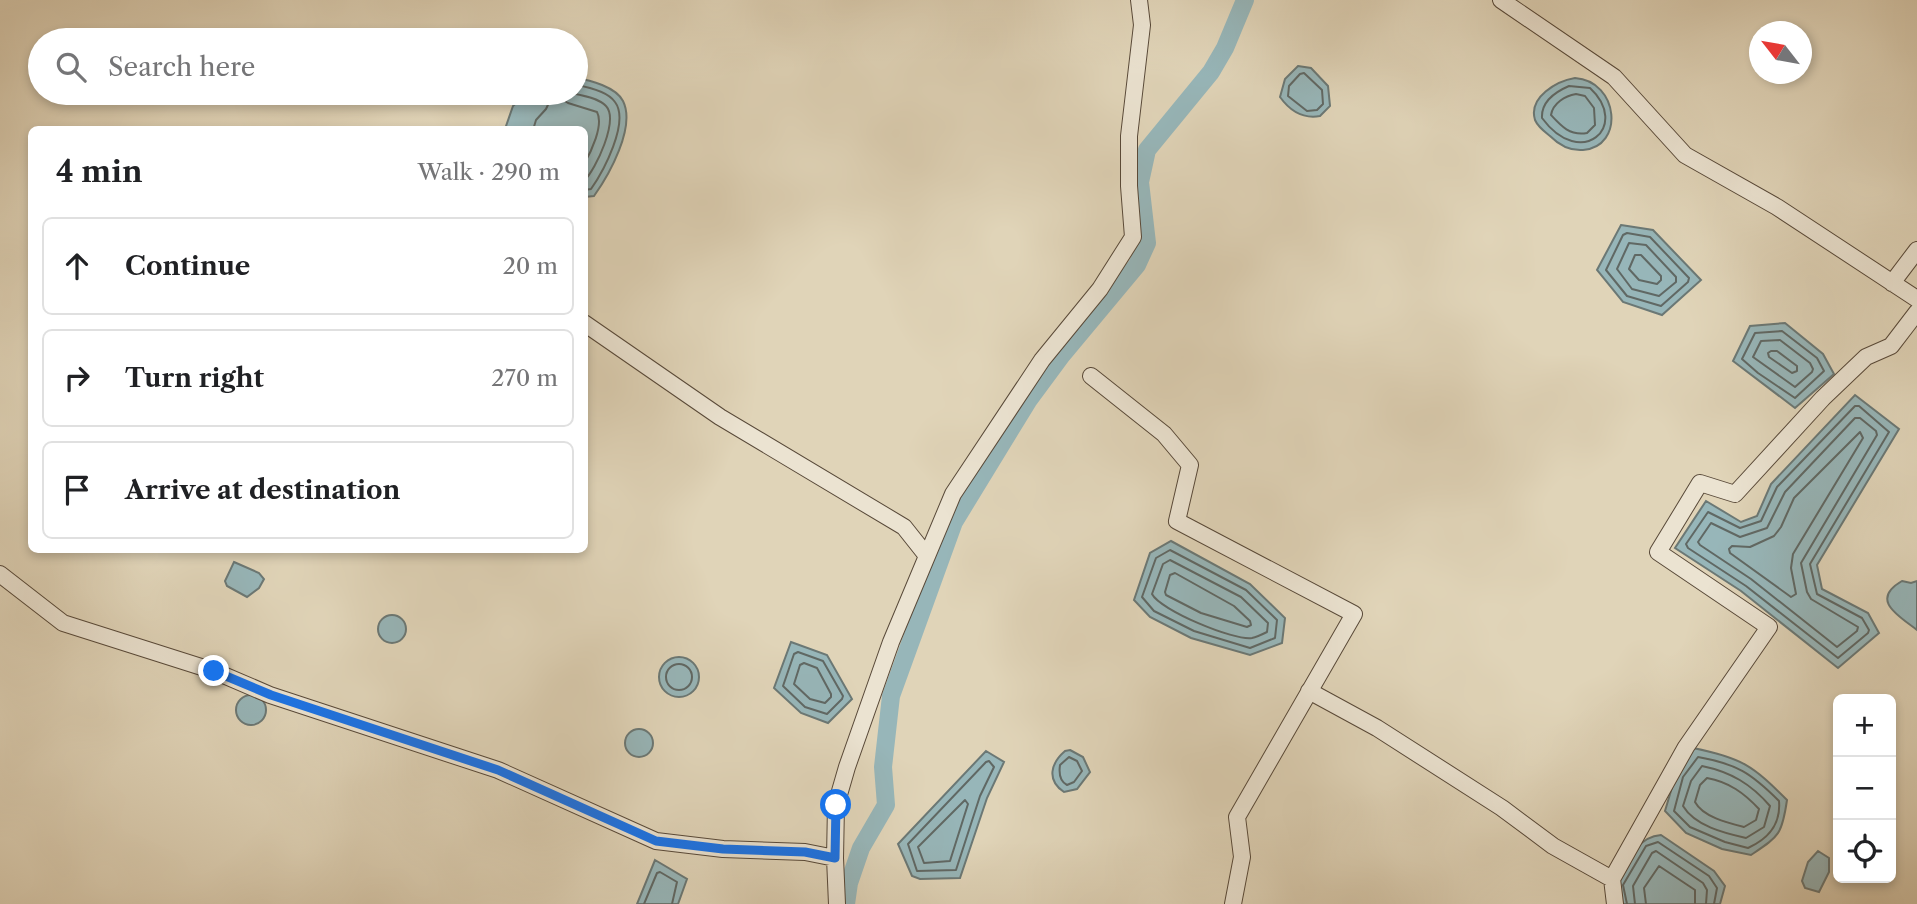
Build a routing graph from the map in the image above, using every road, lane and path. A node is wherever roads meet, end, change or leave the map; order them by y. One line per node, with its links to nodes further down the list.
1 (1139, 0): 9 (street)
2 (1501, 0): 4 (street)
3 (1917, 250): 4 (street)
4 (1892, 283): 5 (street)
5 (1917, 299)
6 (1917, 312): 13 (street)
7 (588, 326): 9 (street)
8 (1091, 376): 11 (street)
9 (927, 556): 12 (street)
10 (0, 575): 12 (street)
11 (1309, 691): 13 (street); 15 (street)
12 (835, 858): 14 (street)
13 (1612, 879): 16 (street)
14 (836, 904)
15 (1233, 904)
16 (1615, 904)

